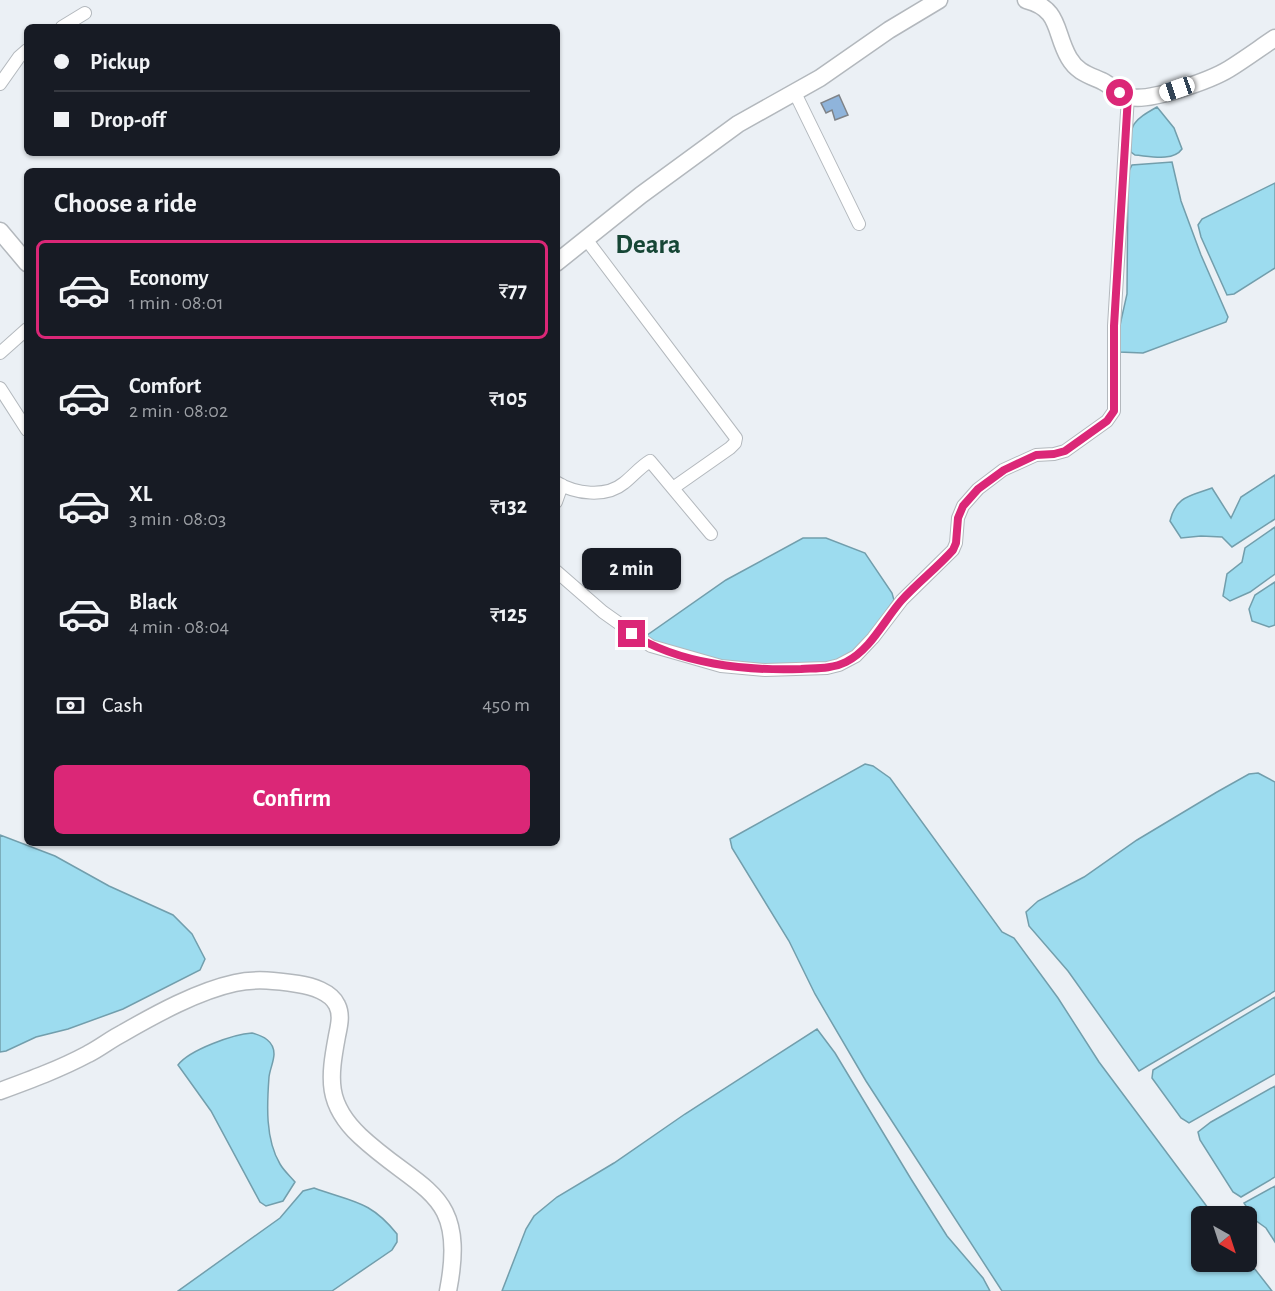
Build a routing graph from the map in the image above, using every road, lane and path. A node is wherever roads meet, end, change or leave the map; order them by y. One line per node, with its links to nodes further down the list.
1 (939, 0): 8 (main road)
2 (1026, 0): 9 (main road)
3 (85, 13): 4 (street)
4 (67, 24)
5 (1275, 38): 9 (main road)
6 (24, 53): 7 (street)
7 (0, 84)
8 (795, 93): 10 (street); 12 (main road)
9 (1128, 96): 22 (street)
10 (859, 224)
11 (0, 231): 13 (main road)
12 (586, 239): 14 (main road); 20 (street)
13 (24, 259)
14 (560, 260)
15 (24, 332): 16 (street)
16 (0, 353)
17 (0, 388): 18 (street)
18 (24, 425)
19 (560, 483): 20 (street)
20 (674, 488): 21 (street)
21 (711, 534)
22 (560, 574)
23 (0, 1092): 24 (main road)
24 (448, 1291)

